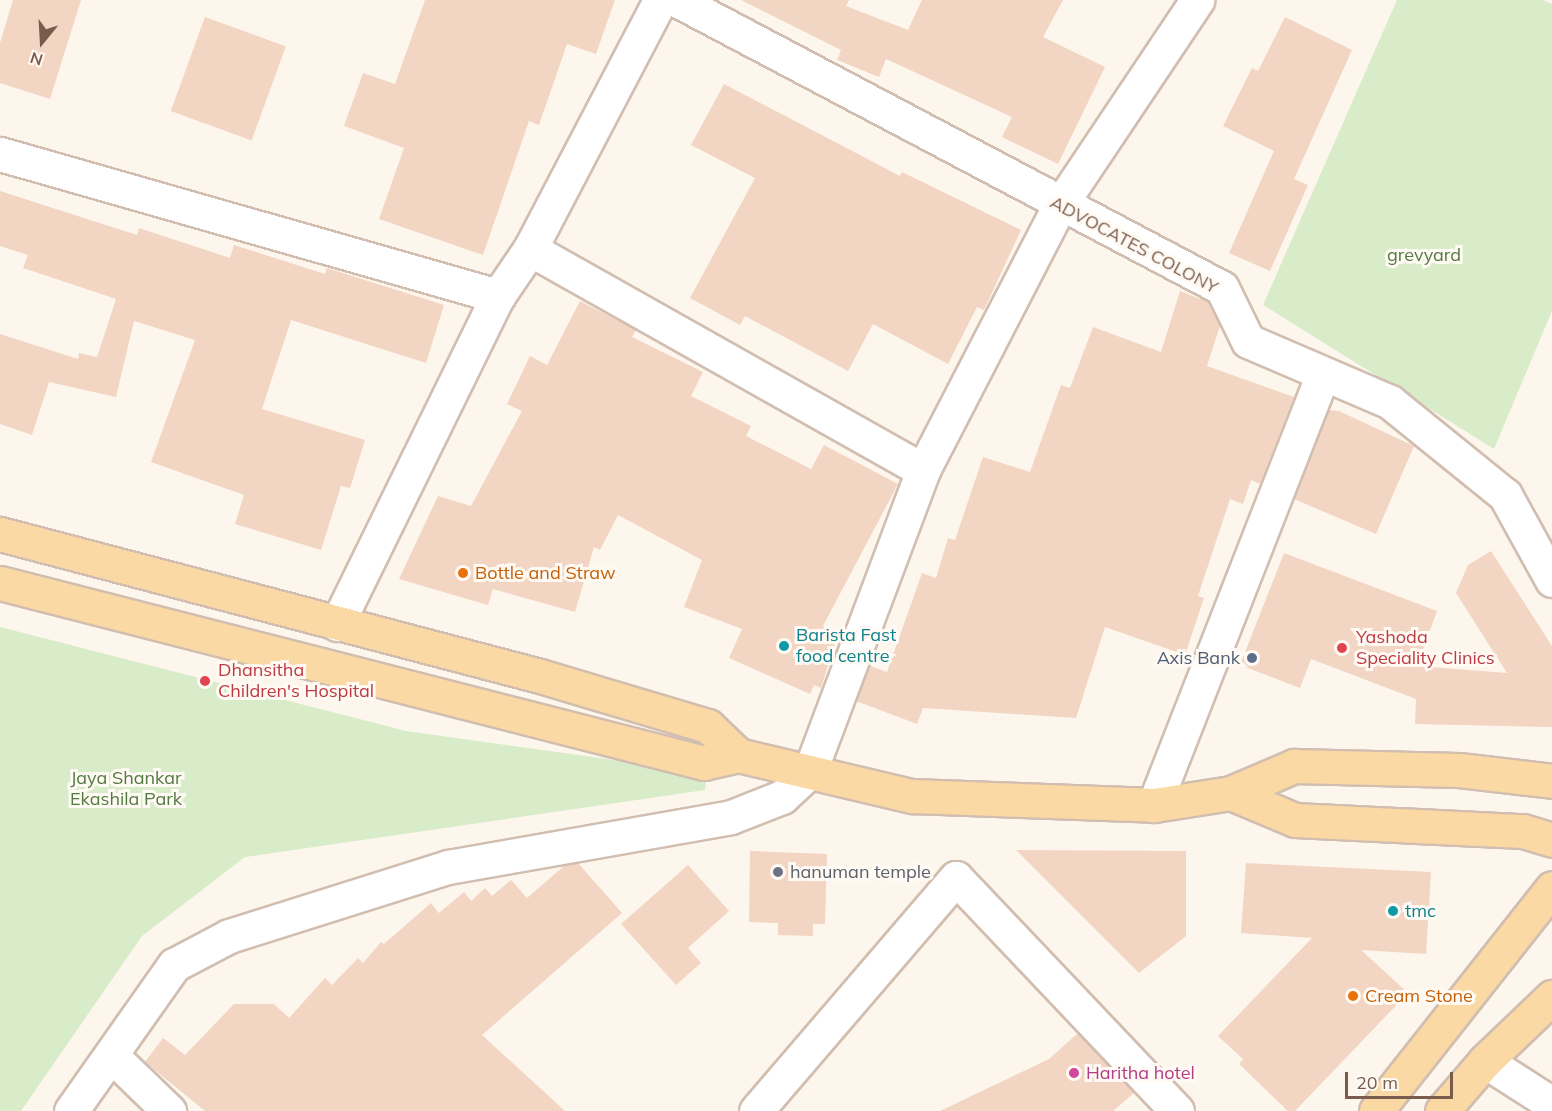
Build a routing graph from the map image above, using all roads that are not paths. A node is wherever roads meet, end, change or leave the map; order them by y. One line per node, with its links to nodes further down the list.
1 (660, 0): 6 (street)
2 (676, 0): 5 (street, ADVOCATES COLONY)
3 (1197, 0): 5 (street)
4 (0, 154): 7 (street)
5 (1060, 205): 8 (street, ADVOCATES COLONY); 9 (street)
6 (530, 249): 7 (street); 9 (street)
7 (498, 296): 13 (street)
8 (1323, 374): 11 (street, ADVOCATES COLONY); 18 (street)
9 (923, 470): 15 (street)
10 (0, 534): 13 (main road)
11 (1552, 580)
12 (0, 583): 14 (main road)
13 (337, 624): 14 (main road)
14 (738, 755): 15 (main road)
15 (810, 771): 18 (main road); 22 (street)
16 (1552, 781): 17 (main road)
17 (1231, 793): 18 (main road); 19 (main road)
18 (1154, 805)
19 (1552, 840)
20 (1552, 888): 29 (main road)
21 (1552, 997): 23 (main road)
22 (111, 1055): 25 (street); 26 (street)
23 (1485, 1061): 24 (street); 30 (main road)
24 (1552, 1104)
25 (71, 1111)
26 (170, 1111)
27 (756, 1111): 28 (street)
28 (1177, 1111)
29 (1376, 1111)
30 (1442, 1111)

